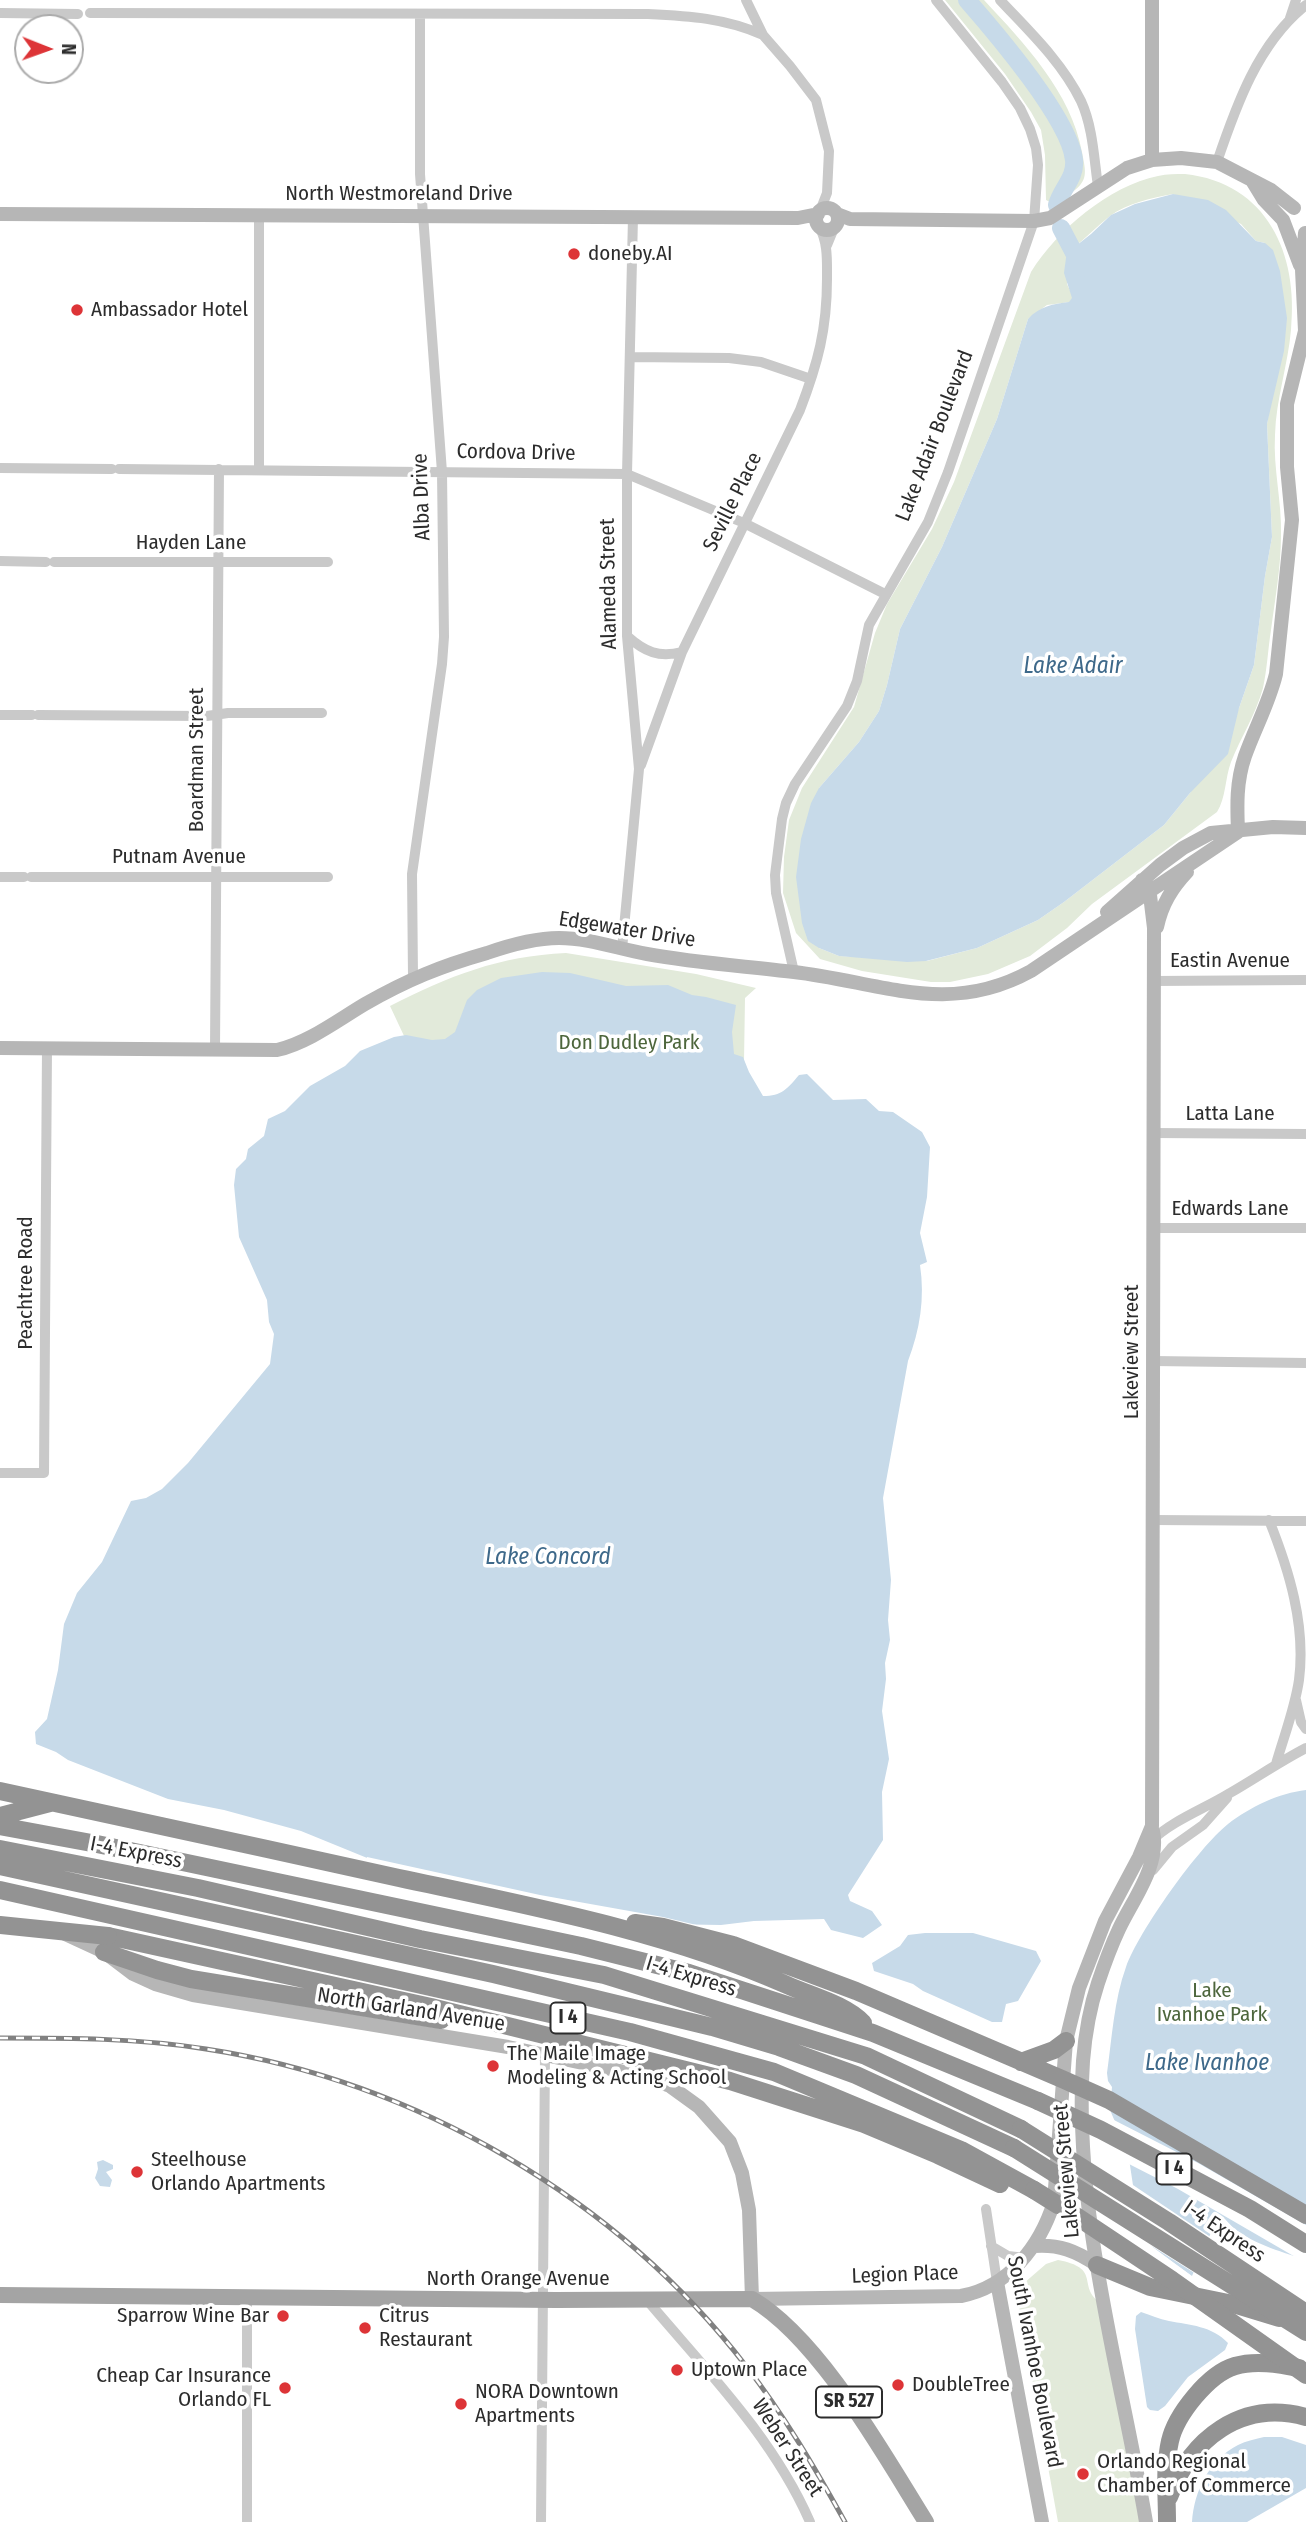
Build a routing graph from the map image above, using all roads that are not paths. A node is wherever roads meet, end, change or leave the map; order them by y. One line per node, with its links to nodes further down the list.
1 (746, 0): 12 (street)
2 (936, 0): 25 (street, Lake Adair Boulevard)
3 (1000, 0): 16 (street)
4 (1152, 0): 13 (street)
5 (1296, 0): 11 (street)
6 (1306, 5): 11 (street)
7 (0, 13): 8 (street)
8 (78, 13)
9 (90, 13): 10 (street)
10 (420, 14): 12 (street); 21 (street, Alba Drive)
11 (1290, 18): 14 (street)
12 (763, 35): 17 (street)
13 (1152, 160): 14 (street); 16 (street)
14 (1217, 162): 15 (street)
15 (1253, 182): 18 (street); 26 (street)
16 (1098, 187): 25 (street)
17 (827, 193): 23 (street); 24 (street)
18 (1300, 209): 26 (street)
19 (0, 214): 20 (street, North Westmoreland Drive)
20 (259, 214): 21 (street, North Westmoreland Drive); 34 (street)
21 (423, 216): 22 (street, North Westmoreland Drive); 35 (street, Alba Drive)
22 (633, 217): 23 (street, North Westmoreland Drive); 30 (street, Alameda Street)
23 (818, 219): 24 (street, North Westmoreland Drive); 28 (street, Seville Place)
24 (839, 219): 25 (street); 28 (street, Seville Place)
25 (1034, 221): 41 (street, Lake Adair Boulevard)
26 (1286, 226): 27 (street); 29 (street)
27 (1306, 233): 29 (street)
28 (827, 244): 31 (street, Seville Place)
29 (1302, 270): 49 (street)
30 (630, 357): 31 (street); 36 (street, Alameda Street)
31 (811, 379): 37 (street, Seville Place)
32 (0, 468): 33 (street, Cordova Drive)
33 (219, 469): 34 (street, Cordova Drive); 40 (street, Boardman Street)
34 (259, 469): 35 (street, Cordova Drive)
35 (442, 472): 36 (street, Cordova Drive); 58 (street, Alba Drive)
36 (627, 474): 37 (street, Cordova Drive); 42 (street, Alameda Street)
37 (744, 523): 41 (street, Cordova Drive); 43 (street, Seville Place)
38 (0, 561): 40 (street, Hayden Lane)
39 (327, 562): 40 (street, Hayden Lane)
40 (218, 563): 46 (street, Boardman Street)
41 (885, 594): 57 (street, Lake Adair Boulevard)
42 (627, 636): 43 (street); 47 (street, Alameda Street)
43 (682, 652): 47 (street, Seville Place)
44 (322, 713): 46 (street)
45 (0, 715): 46 (street)
46 (216, 715): 51 (street, Boardman Street)
47 (639, 769): 56 (street, Alameda Street)
48 (1306, 828): 49 (street, Edgewater Drive)
49 (1238, 832): 50 (street, Edgewater Drive); 54 (street, Edgewater Drive)
50 (1202, 855): 54 (street, Edgewater Drive); 55 (street)
51 (217, 876): 52 (street, Putnam Avenue); 53 (street, Putnam Avenue); 63 (street, Boardman Street)
52 (0, 877)
53 (328, 877)
54 (1145, 886): 55 (street, Lakeview Street); 57 (street, Edgewater Drive)
55 (1153, 943): 60 (street, Lakeview Street)
56 (622, 949): 57 (street, Edgewater Drive); 58 (street, Edgewater Drive)
57 (794, 972)
58 (413, 977): 63 (street, Edgewater Drive)
59 (1306, 980): 60 (street, Eastin Avenue)
60 (1153, 981): 64 (street, Lakeview Street)
61 (0, 1048): 62 (street, Edgewater Drive)
62 (47, 1048): 63 (street, Edgewater Drive); 70 (street, Peachtree Road)
63 (215, 1050)
64 (1153, 1133): 65 (street, Latta Lane); 66 (street, Lakeview Street)
65 (1306, 1134)
66 (1153, 1228): 67 (street, Edwards Lane); 68 (street, Lakeview Street)
67 (1306, 1228)
68 (1153, 1361): 69 (street); 71 (street, Lakeview Street)
69 (1306, 1363)
70 (0, 1473)
71 (1153, 1520): 72 (street); 85 (street, Lakeview Street)
72 (1269, 1520): 73 (street); 74 (street)
73 (1306, 1521)
74 (1295, 1699): 75 (street); 77 (street)
75 (1306, 1729)
76 (1306, 1748): 77 (street)
77 (1276, 1764): 80 (street)
78 (0, 1780): 81 (highway)
79 (0, 1791): 81 (highway)
80 (1232, 1792): 85 (street); 89 (street)
81 (23, 1796): 82 (highway)
82 (53, 1802): 83 (highway); 91 (highway)
83 (0, 1816)
84 (0, 1826): 95 (highway, I 4)
85 (1150, 1837): 89 (street, Lakeview Street); 96 (street, Lakeview Street)
86 (0, 1849): 88 (highway, I-4 Express)
87 (0, 1866): 88 (highway, I-4 Express)
88 (90, 1876): 115 (highway, I-4 Express, bridge); 117 (highway, I-4 Express, bridge)
89 (1141, 1889): 100 (street, Lakeview Street)
90 (0, 1890): 102 (highway, I 4)
91 (569, 1914): 95 (highway); 98 (highway)
92 (0, 1916): 94 (street)
93 (0, 1925): 94 (highway, bridge)
94 (106, 1944): 97 (highway); 97 (highway)
95 (873, 2033): 105 (highway, I 4, bridge)
96 (1066, 2041): 98 (highway); 99 (street, Lakeview Street)
97 (548, 2046): 102 (highway); 112 (street); 113 (street)
98 (1021, 2062): 99 (highway)
99 (1062, 2079): 100 (highway); 101 (street, Lakeview Street)
100 (1082, 2088): 104 (highway); 108 (street, Lakeview Street)
101 (1059, 2118): 107 (street, Legion Place)
102 (1033, 2194): 119 (highway, bridge)
103 (986, 2209): 106 (street, South Ivanhoe Boulevard)
104 (1306, 2215)
105 (1306, 2244)
106 (991, 2246): 107 (street); 109 (street, South Ivanhoe Boulevard)
107 (1029, 2252): 108 (street); 109 (street, Legion Place)
108 (1097, 2264): 116 (highway); 127 (street, Lakeview Street)
109 (997, 2283): 112 (street, Legion Place); 126 (street, South Ivanhoe Boulevard)
110 (0, 2295): 111 (main road, North Orange Avenue)
111 (247, 2298): 113 (main road, North Orange Avenue); 122 (street)
112 (752, 2299): 114 (main road, North Orange Avenue); 125 (main road, SR 527)
113 (544, 2300): 114 (main road, North Orange Avenue); 123 (street)
114 (647, 2300): 124 (street, Weber Street)
115 (1306, 2313)
116 (1306, 2326)
117 (1306, 2332)
118 (1306, 2369): 121 (highway)
119 (1306, 2375)
120 (1306, 2417): 121 (highway)
121 (1167, 2503): 128 (highway)
122 (247, 2522)
123 (541, 2522)
124 (810, 2522)
125 (926, 2522)
126 (1042, 2522)
127 (1146, 2522)
128 (1167, 2522)

